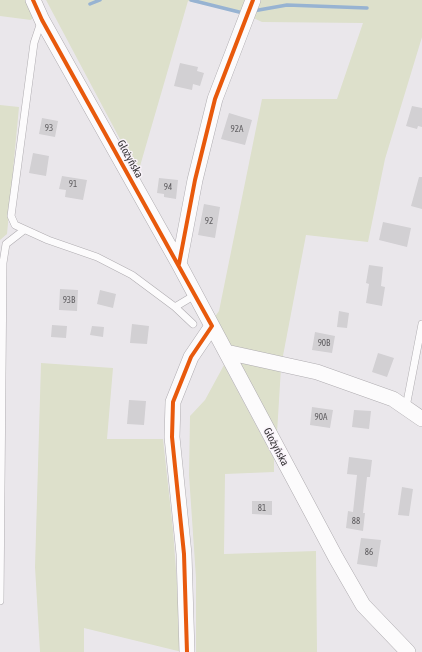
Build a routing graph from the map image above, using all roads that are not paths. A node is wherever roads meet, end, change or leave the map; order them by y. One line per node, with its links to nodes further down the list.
1 (33, 0): 3 (street, Głożyńska)
2 (253, 0): 5 (street)
3 (42, 20): 4 (lane); 5 (street, Głożyńska)
4 (24, 230): 7 (lane); 14 (lane)
5 (179, 264): 6 (street, Głożyńska)
6 (195, 294): 7 (lane); 10 (street, Głożyńska)
7 (174, 307): 8 (lane)
8 (192, 324)
9 (422, 324): 12 (lane)
10 (212, 326): 11 (street, Głożyńska); 15 (street)
11 (226, 352): 12 (street); 16 (street, Głożyńska)
12 (406, 408): 13 (street)
13 (422, 420)
14 (0, 601)
15 (187, 652)
16 (408, 652)

